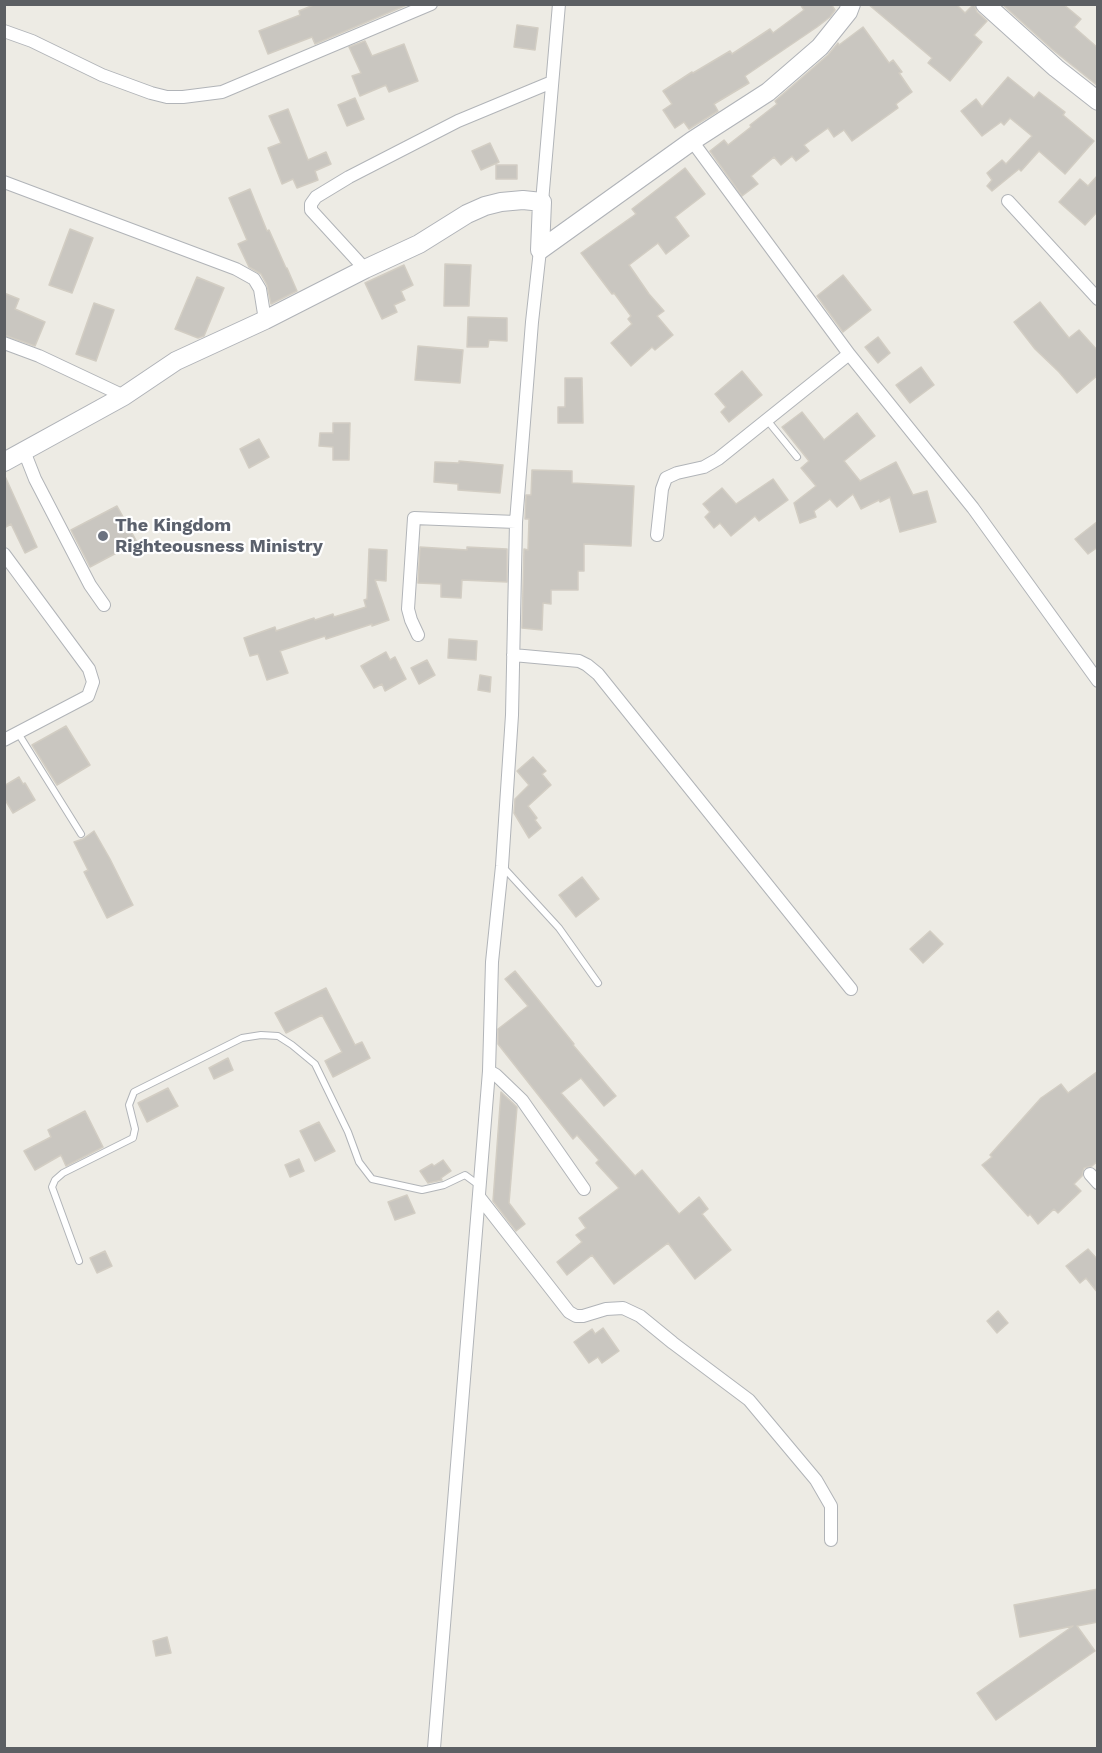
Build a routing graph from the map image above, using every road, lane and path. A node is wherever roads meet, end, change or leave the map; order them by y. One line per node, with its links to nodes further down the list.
1 (431, 4): 5 (street)
2 (559, 4): 6 (street)
3 (851, 4): 8 (street)
4 (984, 4): 7 (street)
5 (4, 31)
6 (552, 82): 11 (street); 13 (street)
7 (1098, 101)
8 (692, 141): 12 (street); 17 (street)
9 (4, 182): 15 (street)
10 (1008, 201): 14 (street)
11 (542, 202): 12 (street); 13 (street)
12 (540, 250): 23 (street)
13 (365, 269): 15 (street)
14 (1098, 299)
15 (265, 320): 18 (street)
16 (4, 343): 18 (street)
17 (849, 354): 19 (street); 29 (street)
18 (124, 396): 20 (street)
19 (767, 420): 21 (lane); 24 (street)
20 (24, 451): 22 (street); 26 (street)
21 (797, 457)
22 (4, 462)
23 (516, 522): 27 (street); 28 (street)
24 (657, 535)
25 (4, 554): 30 (street)
26 (104, 605)
27 (418, 635)
28 (513, 655): 33 (street); 35 (street)
29 (1098, 681)
30 (18, 733): 31 (street); 32 (lane)
31 (4, 740)
32 (81, 834)
33 (502, 866): 34 (lane); 36 (street)
34 (598, 983)
35 (851, 989)
36 (489, 1071): 37 (street); 38 (street)
37 (584, 1189)
38 (480, 1192): 39 (lane); 40 (street); 41 (street)
39 (79, 1261)
40 (831, 1540)
41 (434, 1749)

